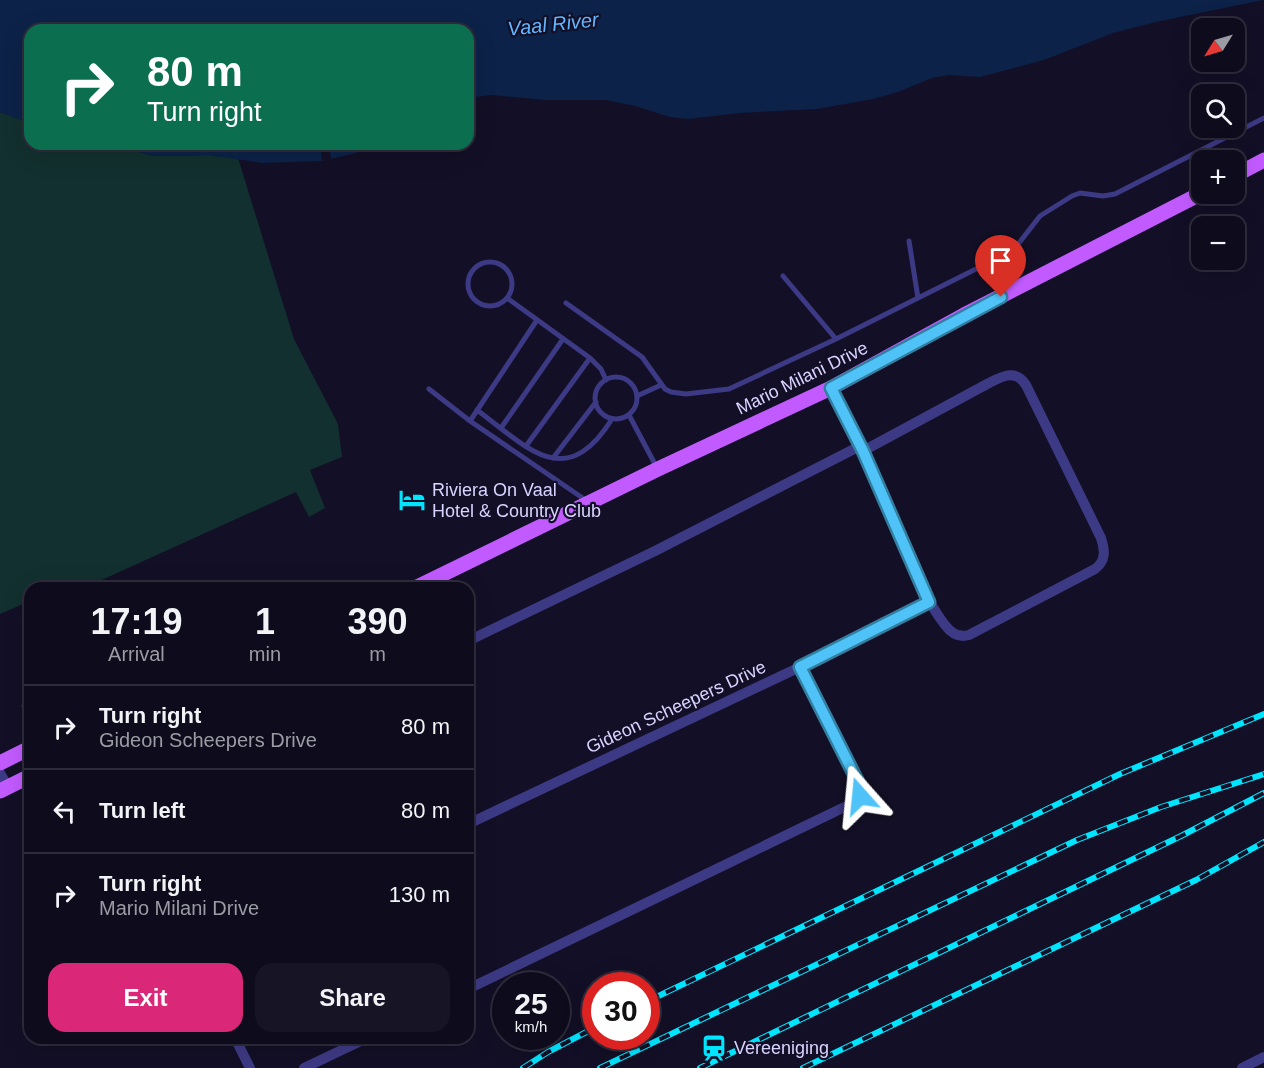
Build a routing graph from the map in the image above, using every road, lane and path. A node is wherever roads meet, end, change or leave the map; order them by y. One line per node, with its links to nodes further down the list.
1 (1264, 118): 8 (lane)
2 (1264, 160): 3 (main road)
3 (1245, 170)
4 (1191, 199): 17 (main road, Mario Milani Drive)
5 (909, 241): 8 (lane)
6 (783, 276): 12 (lane)
7 (507, 298): 7 (lane); 10 (lane)
8 (918, 298): 12 (lane)
9 (566, 303): 15 (lane)
10 (537, 320): 11 (lane); 20 (lane)
11 (563, 339): 13 (lane); 24 (lane)
12 (836, 339): 15 (lane)
13 (590, 358): 14 (lane); 25 (lane)
14 (606, 380): 18 (lane); 19 (lane)
15 (661, 385): 18 (lane)
16 (429, 388): 23 (lane)
17 (831, 388): 26 (street); 28 (main road, Mario Milani Drive)
18 (637, 396): 21 (lane)
19 (596, 402): 22 (lane); 27 (lane)
20 (477, 410): 23 (lane); 24 (lane)
21 (629, 415): 22 (lane); 28 (lane)
22 (612, 418): 27 (lane)
23 (470, 421): 29 (lane)
24 (501, 428): 25 (lane)
25 (526, 446): 27 (lane)
26 (861, 448): 31 (street); 31 (street); 32 (street)
27 (553, 458)
28 (658, 469): 29 (main road, Mario Milani Drive)
29 (591, 504): 30 (main road, Mario Milani Drive)
30 (428, 582)
31 (929, 602): 33 (street, Gideon Scheepers Drive)
32 (474, 638)
33 (800, 667): 39 (street, Gideon Scheepers Drive); 40 (street)
34 (24, 751): 35 (main road)
35 (0, 763)
36 (0, 773): 38 (street)
37 (24, 779): 38 (main road)
38 (4, 789)
39 (474, 821)
40 (474, 986)
41 (238, 1044): 44 (street)
42 (354, 1044): 45 (street)
43 (1264, 1057): 46 (street)
44 (250, 1068)
45 (304, 1068)
46 (1242, 1068)

